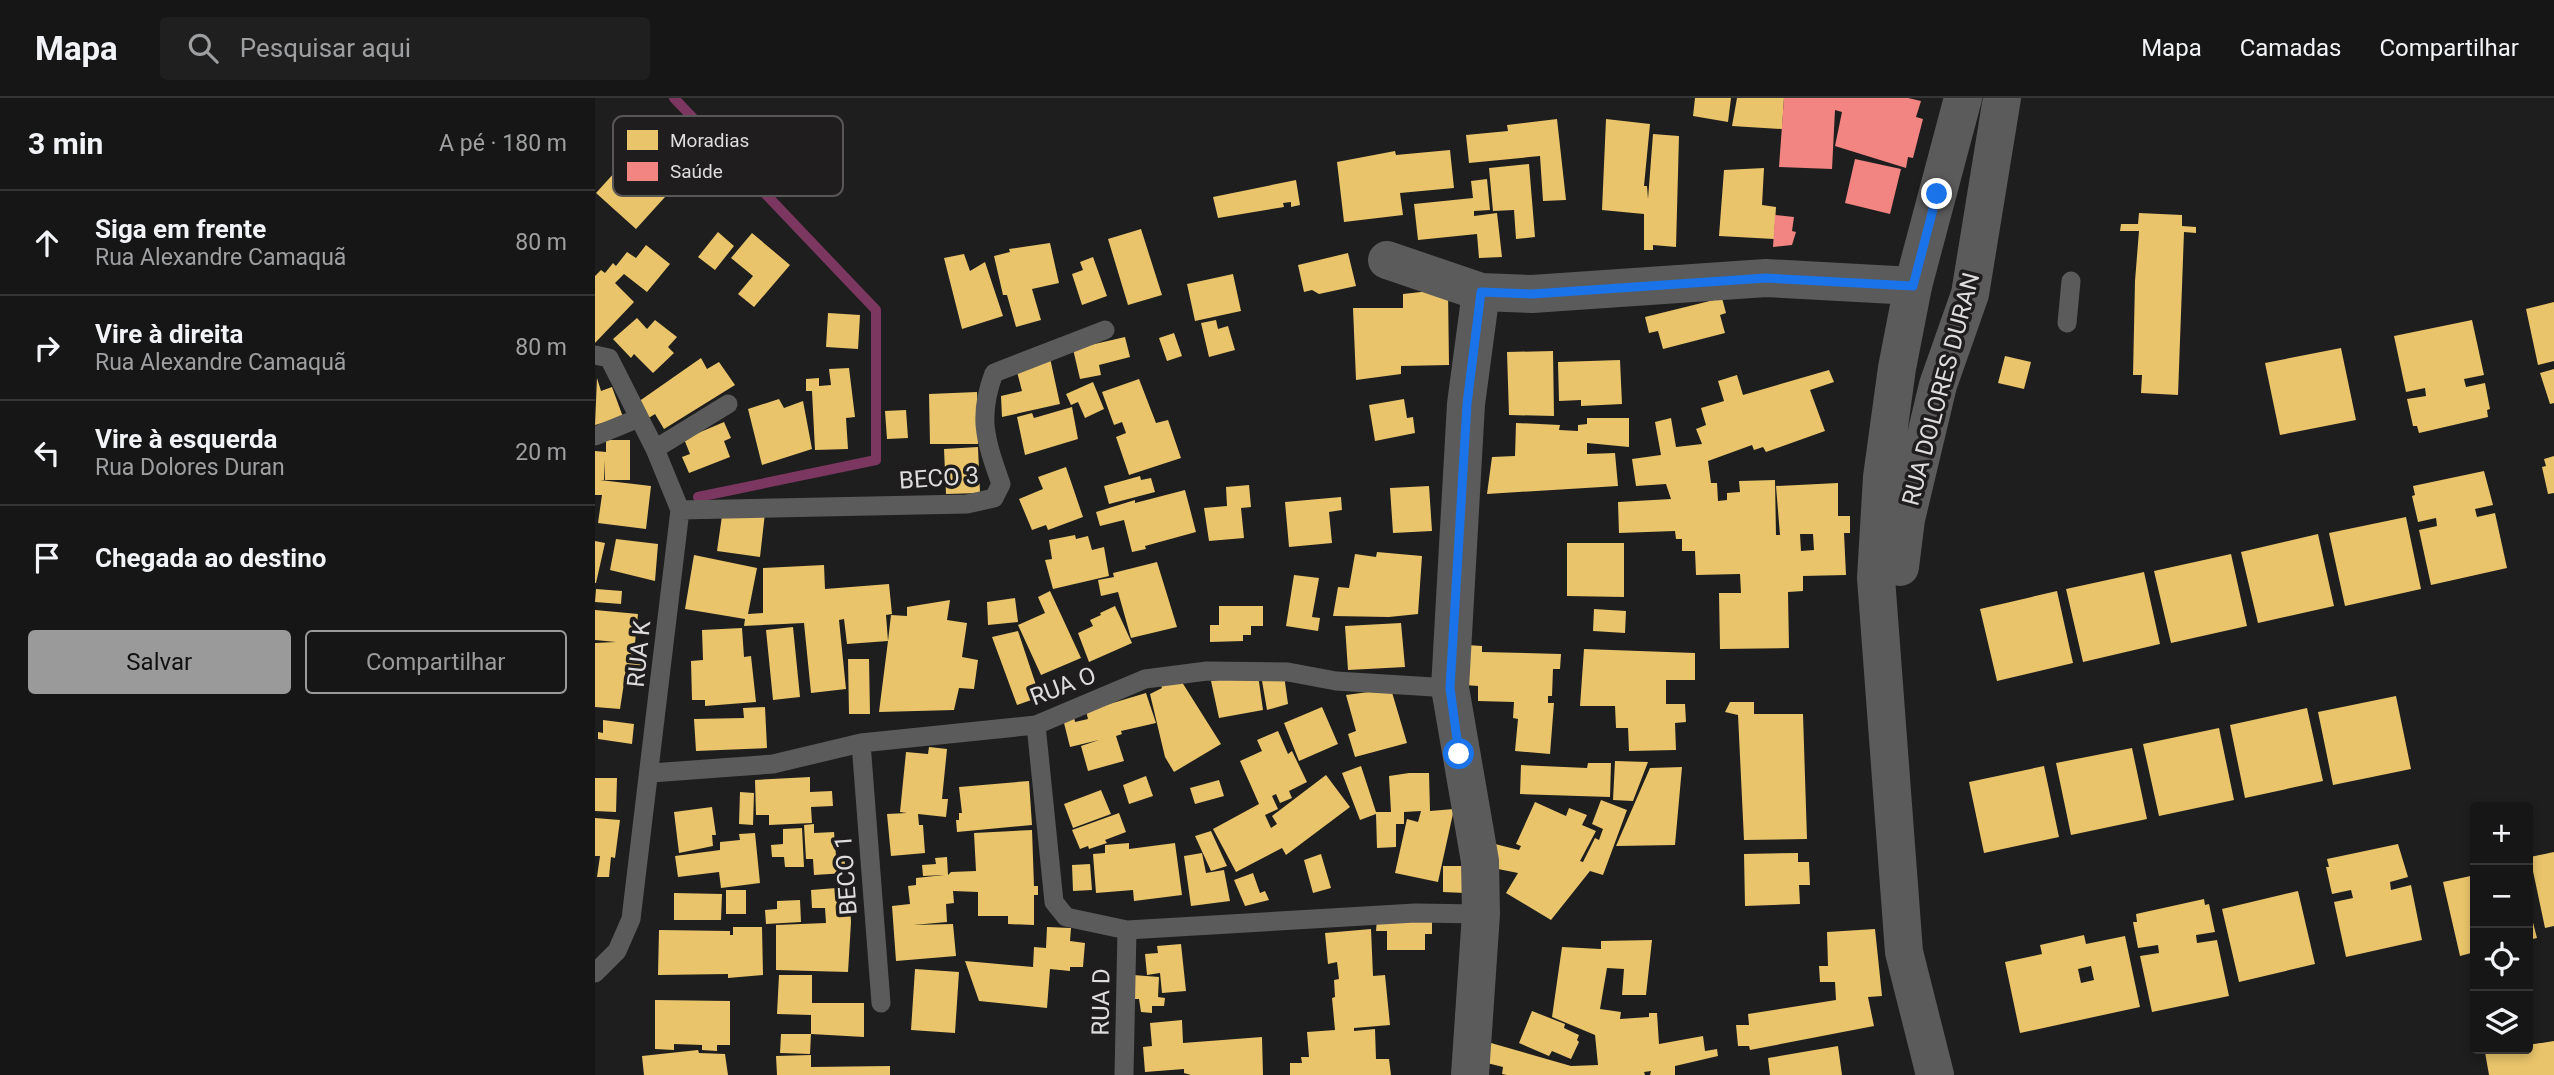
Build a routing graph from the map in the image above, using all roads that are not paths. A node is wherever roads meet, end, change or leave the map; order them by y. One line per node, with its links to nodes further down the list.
1 (1963, 98): 6 (street, RUA DOLORES DURAN)
2 (2002, 98): 4 (street, RUA DOLORES DURAN)
3 (1387, 260): 7 (street)
4 (1975, 269): 6 (street); 8 (street, RUA DOLORES DURAN)
5 (2071, 281): 9 (lane)
6 (1913, 286): 7 (street); 8 (street); 17 (street, RUA DOLORES DURAN)
7 (1481, 292): 18 (street)
8 (1965, 312): 17 (street, RUA DOLORES DURAN)
9 (2067, 323)
10 (1105, 330): 16 (lane, BECO 3)
11 (595, 355): 13 (lane, RUA K)
12 (729, 404): 15 (lane)
13 (639, 418): 14 (lane); 15 (lane, RUA K)
14 (595, 436)
15 (655, 449): 16 (lane, RUA K)
16 (680, 510): 21 (lane, RUA K)
17 (1885, 680): 28 (street, RUA DOLORES DURAN)
18 (1450, 688): 19 (lane, RUA O); 22 (street)
19 (1036, 725): 20 (lane, RUA O); 23 (lane)
20 (861, 743): 21 (lane, RUA O); 25 (lane, BECO 1)
21 (651, 774): 24 (lane, RUA K)
22 (1481, 914): 23 (lane); 27 (street)
23 (1127, 930): 26 (lane, RUA D)
24 (595, 973)
25 (881, 1003)
26 (1125, 1075)
27 (1470, 1075)
28 (1935, 1075)

